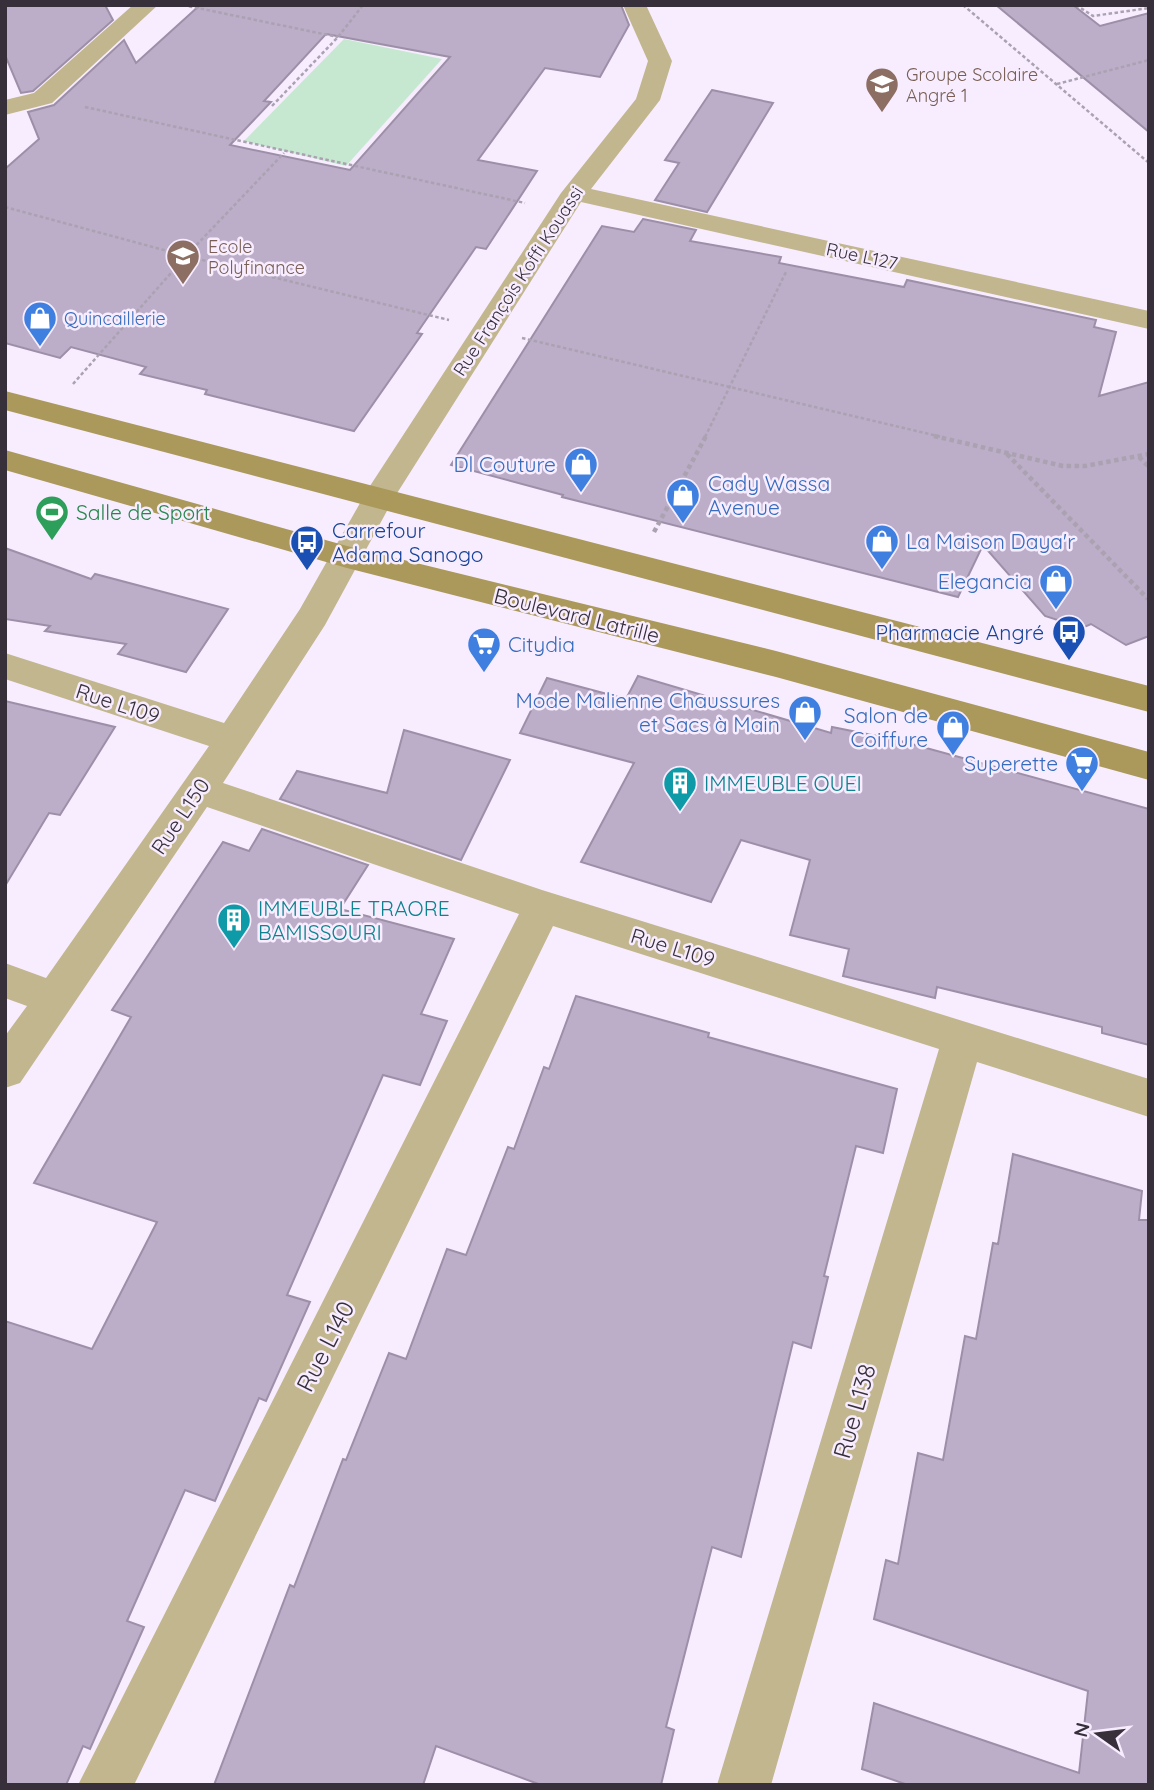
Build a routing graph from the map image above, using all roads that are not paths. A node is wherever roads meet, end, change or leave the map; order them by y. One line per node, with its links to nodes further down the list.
1 (147, 5): 3 (street)
2 (634, 5): 4 (street, Rue François Koffi Kouassi)
3 (5, 108)
4 (568, 202): 5 (street, Rue L127); 8 (street, Rue François Koffi Kouassi)
5 (1149, 320)
6 (5, 400): 8 (main road)
7 (5, 460): 9 (main road, Boulevard Latrille)
8 (380, 497): 9 (street, Rue François Koffi Kouassi); 11 (main road)
9 (347, 557): 12 (street, Rue L150); 13 (main road, Boulevard Latrille)
10 (5, 666): 12 (street, Rue L109)
11 (1149, 699)
12 (230, 739): 14 (street, Rue L150)
13 (1149, 766)
14 (199, 790): 15 (street, Rue L109); 17 (street, Rue L150)
15 (542, 906): 18 (street, Rue L109); 21 (street, Rue L140)
16 (5, 980): 17 (street)
17 (55, 999): 19 (street, Rue L150)
18 (963, 1038): 20 (street, Rue L109); 22 (street, Rue L138)
19 (5, 1070)
20 (1149, 1098)
21 (105, 1785)
22 (744, 1785)

